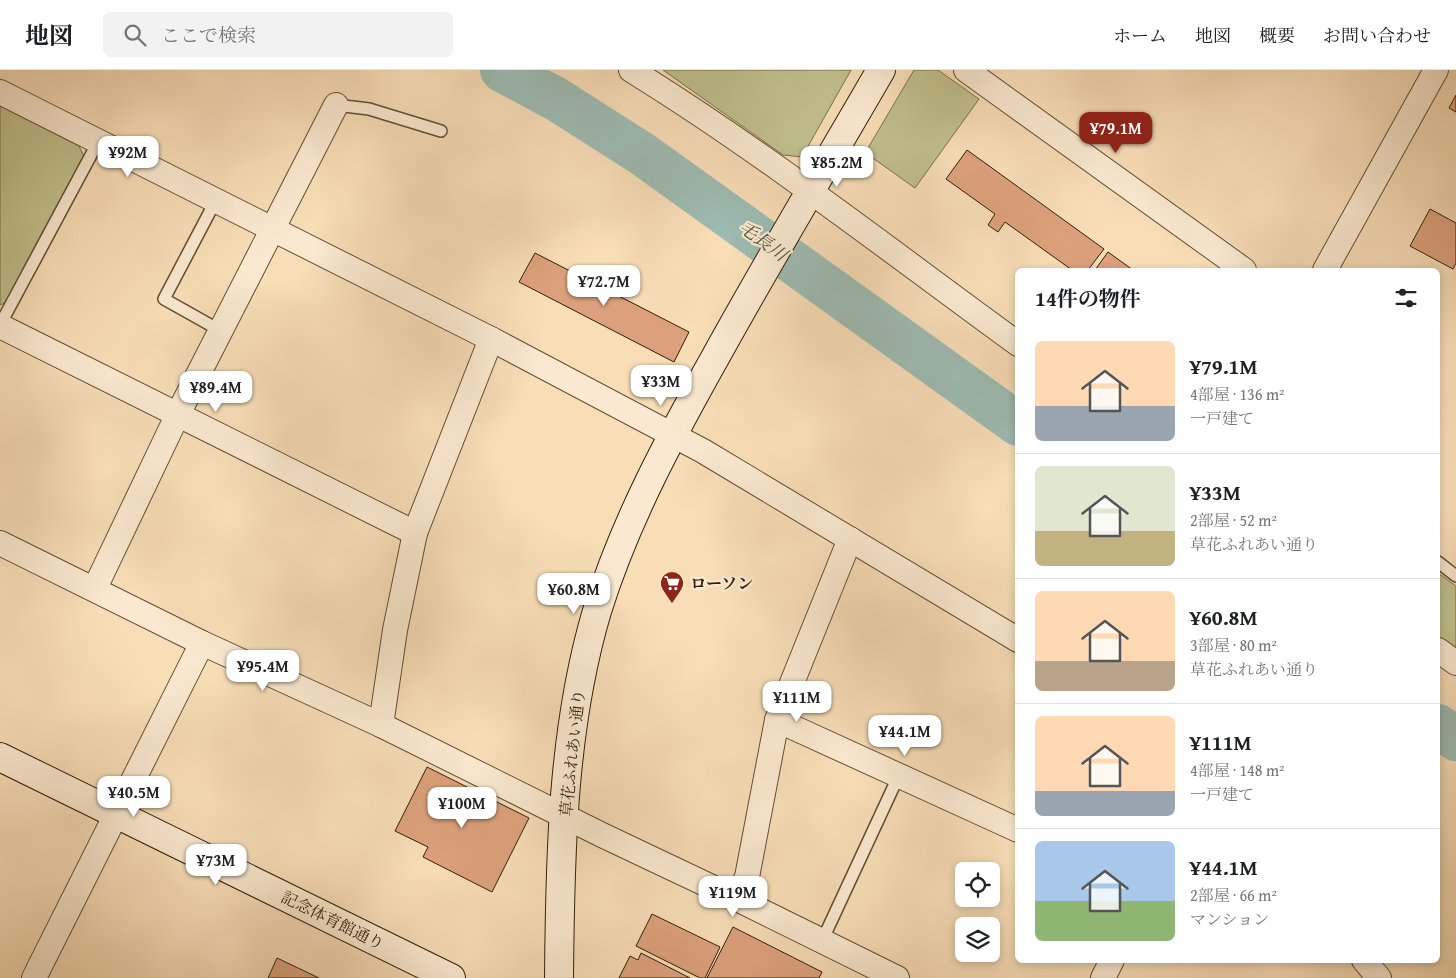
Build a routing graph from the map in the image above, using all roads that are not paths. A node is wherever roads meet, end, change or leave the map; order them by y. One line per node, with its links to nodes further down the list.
1 (631, 70): 9 (street)
2 (881, 70): 9 (street, 草花ふれあい通り)
3 (966, 70): 12 (street)
4 (1436, 70): 13 (street)
5 (0, 92): 8 (street)
6 (336, 105): 7 (lane); 11 (street)
7 (440, 131)
8 (98, 142): 10 (street); 14 (lane)
9 (806, 199): 17 (street); 19 (street, 草花ふれあい通り)
10 (216, 200): 11 (street); 15 (lane)
11 (273, 228): 15 (street); 16 (street)
12 (1241, 268)
13 (1327, 268)
14 (0, 326): 18 (street)
15 (221, 331): 18 (street)
16 (491, 339): 19 (street); 20 (street)
17 (1015, 342)
18 (177, 416): 20 (street); 25 (street)
19 (672, 434): 21 (street); 35 (street, 草花ふれあい通り)
20 (415, 533): 31 (street)
21 (850, 539): 26 (street); 30 (street)
22 (0, 543): 25 (street)
23 (1440, 564): 24 (lane)
24 (1456, 576)
25 (95, 588): 27 (street)
26 (1015, 638)
27 (202, 643): 31 (street); 34 (street)
28 (1440, 652): 29 (street)
29 (1456, 664)
30 (777, 720): 33 (street); 37 (street)
31 (381, 725): 35 (street)
32 (0, 756): 34 (street, 記念体育館通り)
33 (899, 775): 36 (street); 38 (lane)
34 (115, 813): 41 (street); 42 (street, 記念体育館通り)
35 (564, 816): 37 (street); 43 (street, 草花ふれあい通り)
36 (1015, 829)
37 (737, 899): 38 (street)
38 (822, 942): 44 (street)
39 (1110, 963): 45 (street)
40 (1366, 963): 46 (street)
41 (34, 978)
42 (451, 978)
43 (559, 978)
44 (897, 978)
45 (1103, 978)
46 (1379, 978)

